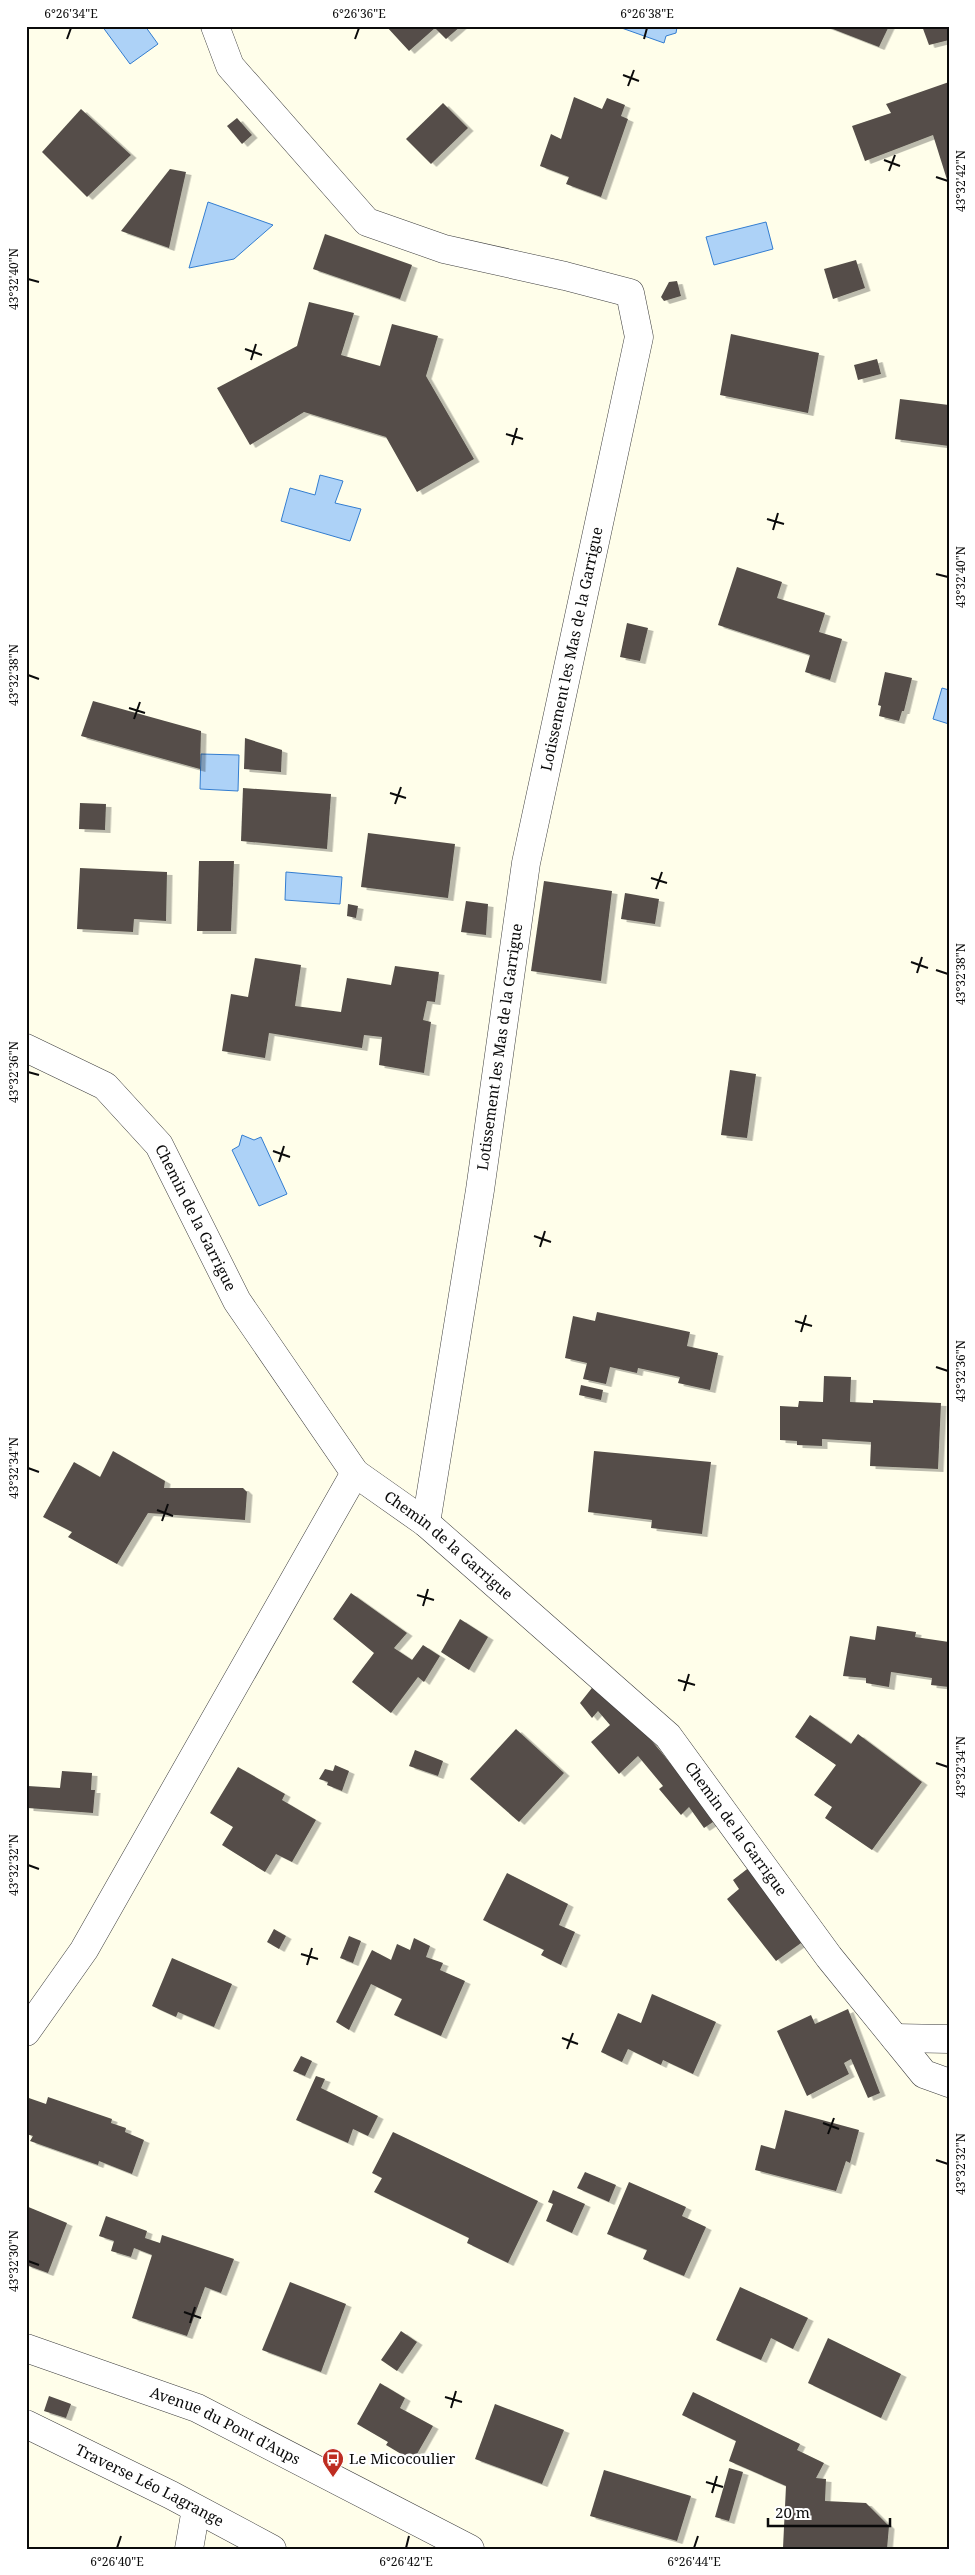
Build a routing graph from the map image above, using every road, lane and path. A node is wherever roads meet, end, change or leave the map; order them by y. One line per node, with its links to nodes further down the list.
1 (216, 26): 4 (street, Lotissement les Mas de la Garrigue)
2 (26, 1048): 3 (street, Chemin de la Garrigue)
3 (355, 1473): 4 (street, Chemin de la Garrigue); 5 (street)
4 (426, 1522): 6 (street, Chemin de la Garrigue)
5 (26, 2032)
6 (896, 2038): 7 (street); 8 (street, Chemin de la Garrigue)
7 (949, 2039)
8 (949, 2083)
9 (26, 2348): 14 (street, Avenue du Pont d'Aups)
10 (26, 2424): 11 (street, Traverse Léo Lagrange)
11 (196, 2509): 12 (street); 13 (street, Traverse Léo Lagrange)
12 (188, 2549)
13 (272, 2549)
14 (470, 2549)

